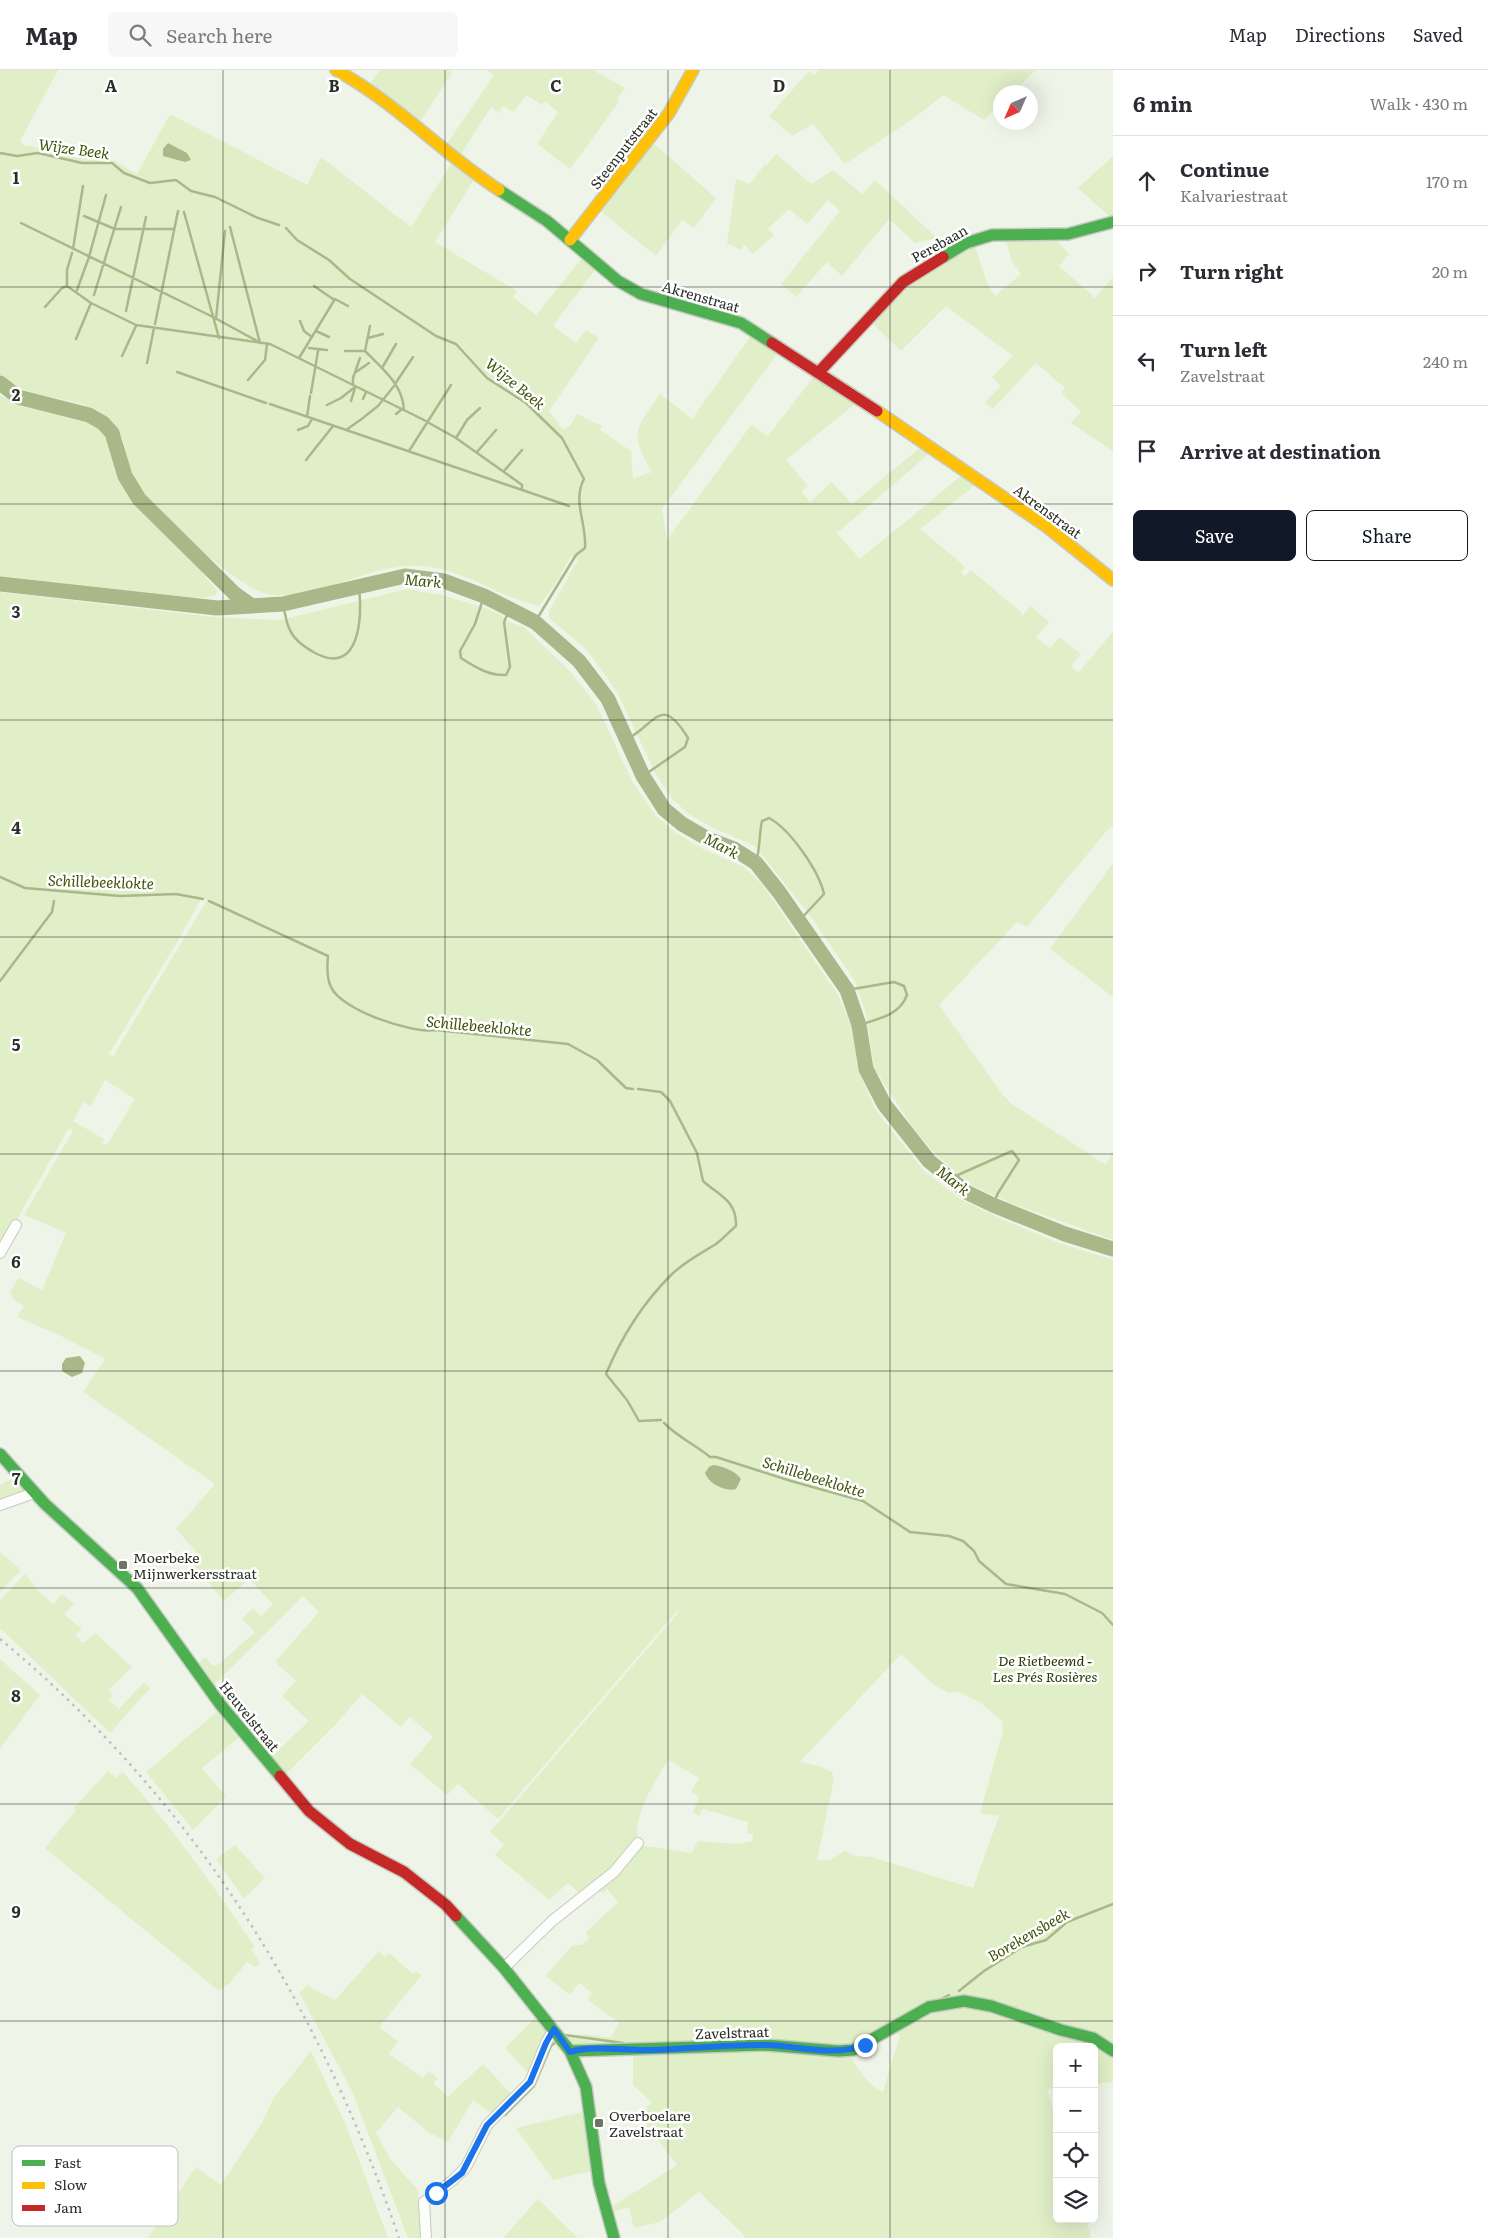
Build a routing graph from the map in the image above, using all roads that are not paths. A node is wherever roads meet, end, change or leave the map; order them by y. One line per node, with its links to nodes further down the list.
1 (336, 70): 4 (street, Akrenstraat)
2 (693, 70): 4 (street, Steenputstraat)
3 (1113, 222): 5 (street, Perebaan)
4 (570, 240): 5 (street, Akrenstraat)
5 (819, 372): 6 (street, Akrenstraat)
6 (1113, 580)
7 (16, 1225): 8 (street)
8 (0, 1253)
9 (0, 1454): 10 (street, Heuvelstraat)
10 (34, 1493): 11 (street); 13 (street, Heuvelstraat)
11 (0, 1506)
12 (638, 1843): 13 (street)
13 (504, 1968): 14 (street, Heuvelstraat)
14 (558, 2034): 16 (street, Heuvelstraat); 17 (street)
15 (1113, 2051): 16 (street, Zavelstraat)
16 (570, 2052): 18 (street, Heuvelstraat)
17 (426, 2238)
18 (614, 2238)

